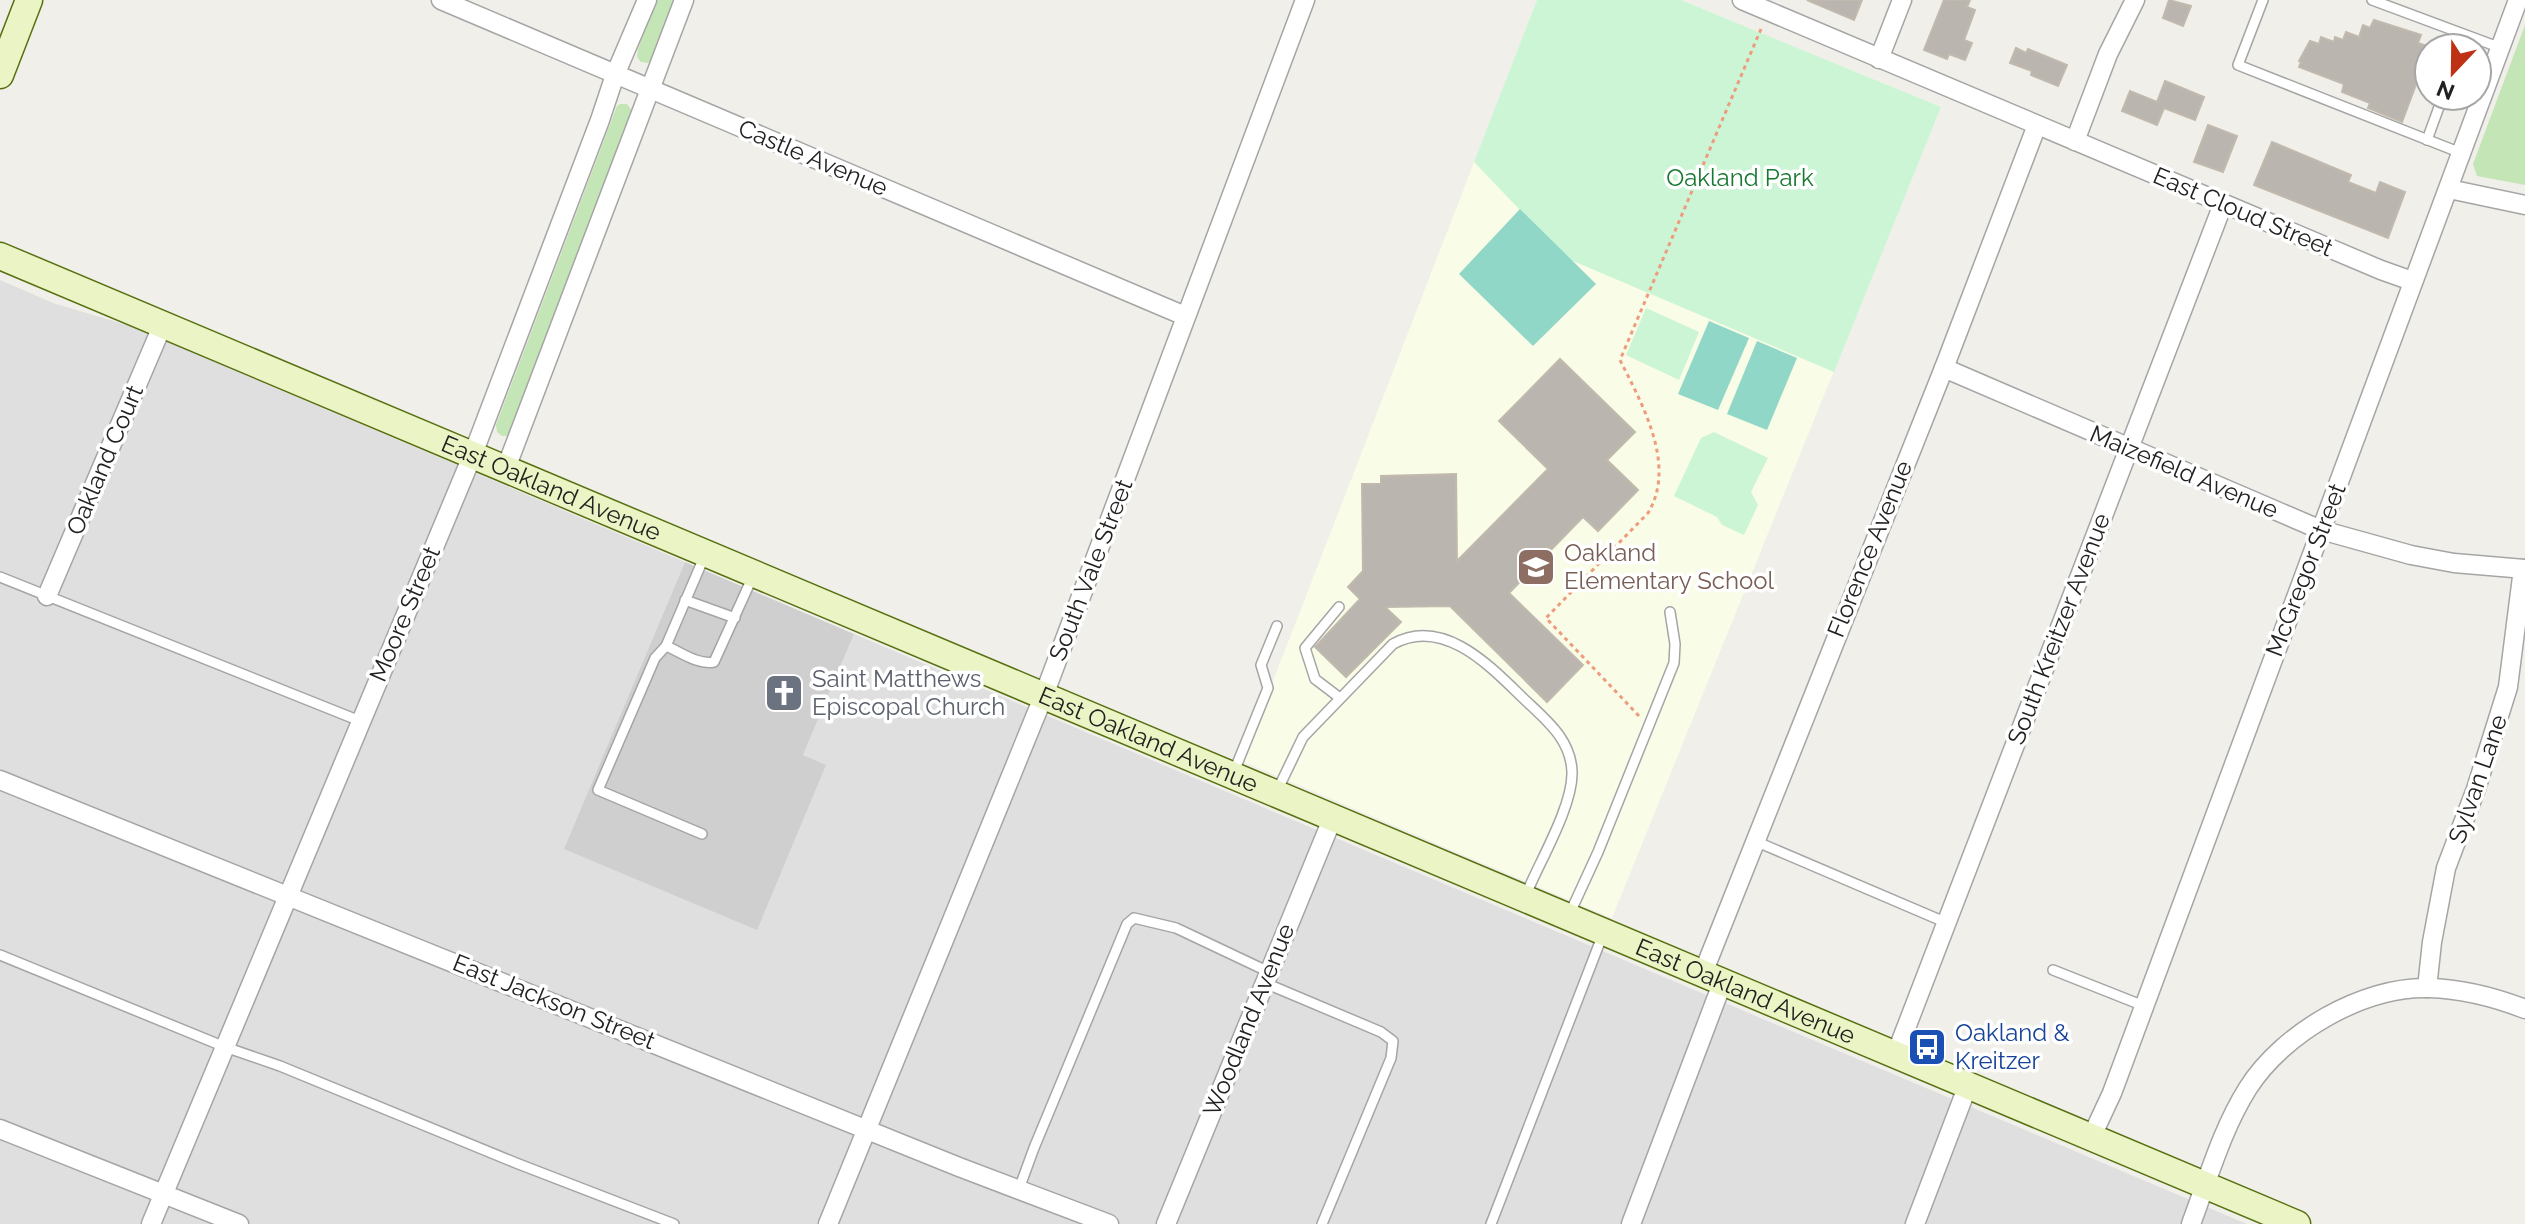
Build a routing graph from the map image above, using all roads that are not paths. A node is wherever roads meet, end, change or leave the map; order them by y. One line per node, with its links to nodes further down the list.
1 (29, 0): 16 (main road)
2 (441, 0): 17 (street, Castle Avenue)
3 (647, 0): 17 (street, Moore Street)
4 (684, 0): 18 (street)
5 (1305, 0): 29 (street, South Vale Street)
6 (1742, 0): 15 (street)
7 (1902, 0): 15 (street)
8 (2135, 0): 22 (street)
9 (2263, 0): 21 (lane)
10 (2372, 0): 12 (lane)
11 (2518, 0): 14 (street, McGregor Street)
12 (2455, 32)
13 (2493, 45): 14 (lane)
14 (2501, 48): 23 (street, McGregor Street)
15 (1879, 59): 20 (street)
16 (0, 75)
17 (615, 75): 18 (street, Castle Avenue); 33 (street, Moore Street)
18 (650, 91): 29 (street, Castle Avenue); 34 (street)
19 (2437, 112): 21 (lane)
20 (2037, 125): 22 (street, East Cloud Street); 31 (street, Florence Avenue)
21 (2427, 140): 23 (lane)
22 (2075, 141): 25 (street, East Cloud Street)
23 (2462, 154): 24 (street, McGregor Street)
24 (2449, 189): 26 (street); 28 (street, McGregor Street)
25 (2223, 204): 28 (street, East Cloud Street); 32 (street, South Kreitzer Avenue)
26 (2525, 205)
27 (0, 256): 30 (main road, East Oakland Avenue)
28 (2412, 281): 35 (street, McGregor Street)
29 (1185, 316): 47 (street, South Vale Street)
30 (163, 324): 33 (main road, East Oakland Avenue); 40 (street, Oakland Court)
31 (1944, 368): 32 (street, Maizefield Avenue); 55 (street, Florence Avenue)
32 (2128, 449): 35 (street, Maizefield Avenue); 59 (street, South Kreitzer Avenue)
33 (473, 454): 34 (main road, East Oakland Avenue); 49 (street, Moore Street)
34 (506, 468): 36 (main road, East Oakland Avenue)
35 (2321, 530): 37 (street, Maizefield Avenue); 66 (street, McGregor Street)
36 (706, 552): 38 (main road, East Oakland Avenue); 41 (lane)
37 (2524, 569): 65 (street, Sylvan Lane)
38 (755, 572): 44 (lane); 47 (main road, East Oakland Avenue)
39 (0, 577): 40 (lane)
40 (47, 596): 49 (lane)
41 (685, 600): 44 (lane); 46 (lane)
42 (1339, 607): 48 (lane)
43 (1670, 612): 58 (lane)
44 (735, 618): 46 (lane)
45 (1277, 626): 50 (lane)
46 (666, 646): 54 (lane)
47 (1044, 695): 50 (main road, East Oakland Avenue); 72 (street, South Vale Street)
48 (1340, 698): 52 (lane); 57 (lane)
49 (360, 721): 56 (street, Moore Street)
50 (1233, 774): 52 (main road, East Oakland Avenue)
51 (0, 780): 56 (street, East Jackson Street)
52 (1276, 792): 53 (main road, East Oakland Avenue)
53 (1333, 817): 57 (main road, East Oakland Avenue); 64 (street, Woodland Avenue)
54 (702, 834)
55 (1755, 841): 59 (lane); 63 (street, Florence Avenue)
56 (289, 894): 68 (street, Moore Street); 72 (street, East Jackson Street)
57 (1525, 897): 58 (main road, East Oakland Avenue)
58 (1569, 916): 60 (main road, East Oakland Avenue)
59 (1947, 923): 69 (street, South Kreitzer Avenue)
60 (1604, 931): 63 (main road, East Oakland Avenue); 84 (lane)
61 (0, 955): 68 (lane)
62 (2053, 970): 66 (lane)
63 (1713, 977): 69 (main road, East Oakland Avenue); 85 (street, Florence Avenue)
64 (1267, 978): 75 (lane); 82 (street, Woodland Avenue); 83 (lane)
65 (2427, 988): 67 (street); 74 (street)
66 (2144, 1006): 73 (street, McGregor Street)
67 (2525, 1009)
68 (225, 1047): 76 (street, Moore Street); 79 (lane)
69 (1896, 1054): 70 (main road, East Oakland Avenue)
70 (1968, 1085): 73 (main road, East Oakland Avenue); 86 (street)
71 (0, 1129): 76 (street)
72 (868, 1129): 75 (street, East Jackson Street); 80 (street, South Vale Street)
73 (2091, 1138): 74 (main road, East Oakland Avenue)
74 (2206, 1186): 87 (street); 88 (main road, East Oakland Avenue)
75 (1019, 1189): 81 (street, East Jackson Street)
76 (164, 1192): 77 (street, Moore Street); 78 (street)
77 (151, 1224)
78 (239, 1224)
79 (674, 1224)
80 (828, 1224)
81 (1109, 1224)
82 (1166, 1224)
83 (1322, 1224)
84 (1491, 1224)
85 (1631, 1224)
86 (1915, 1224)
87 (2191, 1224)
88 (2297, 1224)

